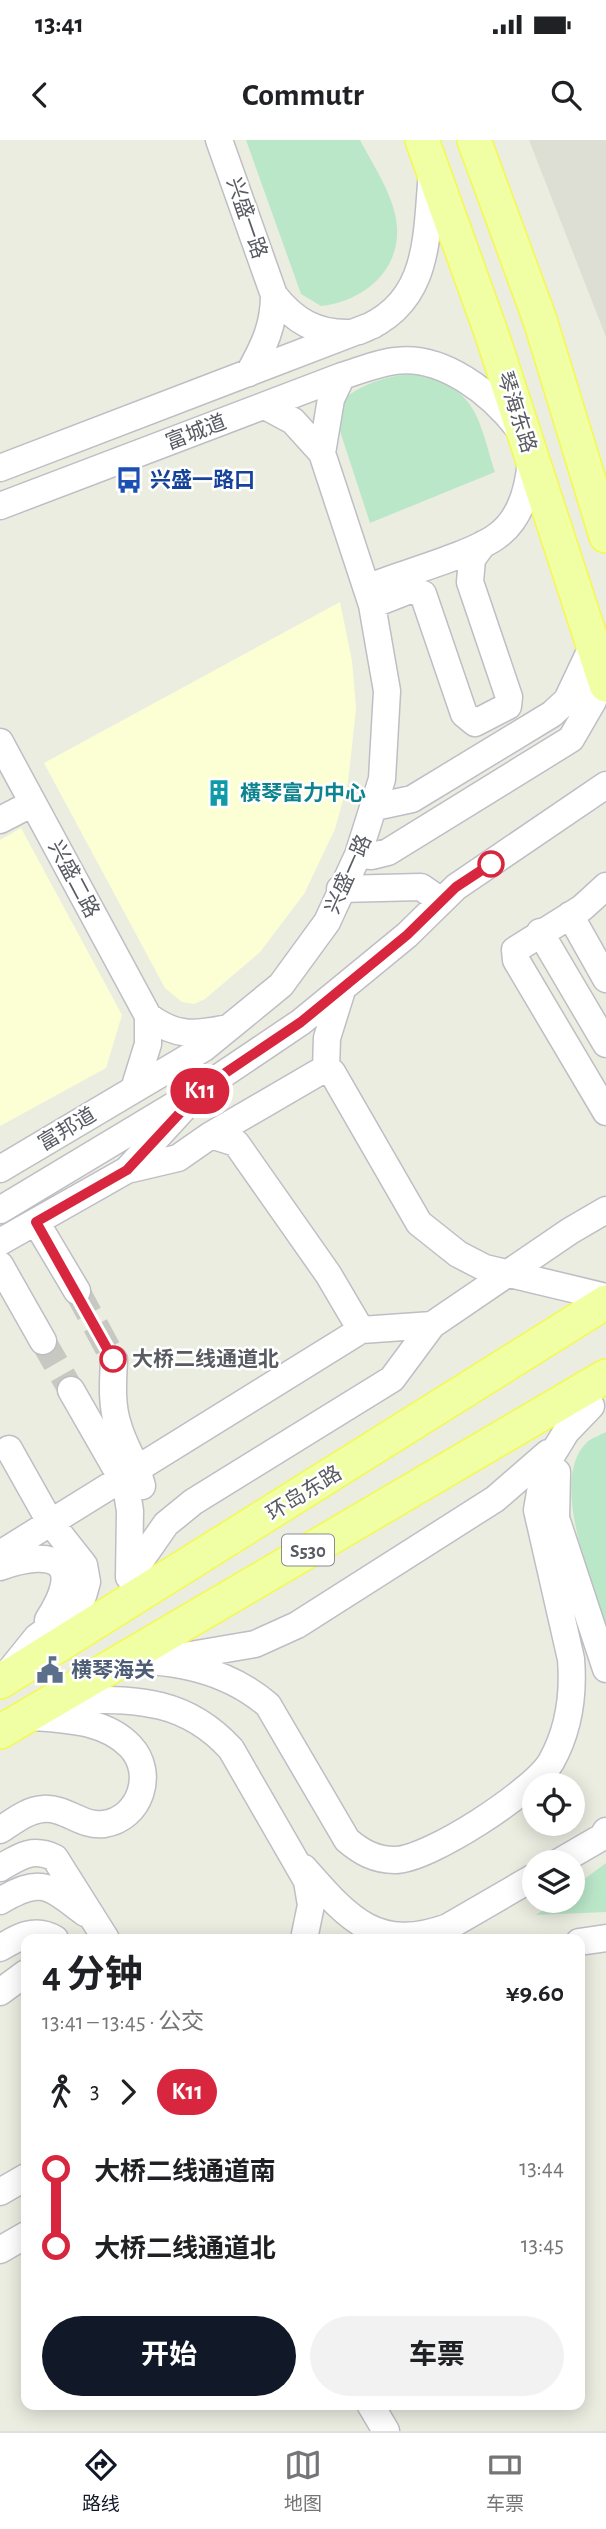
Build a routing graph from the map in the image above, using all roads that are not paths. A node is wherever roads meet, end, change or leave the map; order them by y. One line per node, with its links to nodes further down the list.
1 (219, 140): 4 (street, 兴盛一路)
2 (474, 140): 13 (main road)
3 (427, 154): 5 (street, 富城道); 9 (main road, 琴海东路)
4 (274, 295): 5 (street, 兴盛一路); 6 (street, 兴盛一路)
5 (363, 329): 6 (street, 富城道)
6 (249, 373): 11 (street, 富城道)
7 (342, 376): 8 (street, 富城道); 9 (street, 富城道); 10 (street)
8 (265, 406): 10 (street); 12 (street, 富城道)
9 (527, 446): 14 (street); 16 (main road, 琴海东路)
10 (322, 453): 15 (street, 兴盛一路)
11 (0, 468)
12 (0, 506)
13 (604, 520)
14 (483, 544): 15 (street); 15 (street)
15 (369, 596): 20 (street, 兴盛一路)
16 (600, 668): 20 (street); 22 (street)
17 (0, 743): 19 (street, 兴盛二路)
18 (606, 785): 25 (street)
19 (33, 803): 21 (street); 30 (street, 兴盛二路)
20 (375, 807): 22 (street, 兴盛一路)
21 (0, 820)
22 (358, 855): 24 (street, 兴盛一路)
23 (606, 886): 26 (street)
24 (341, 889): 25 (street); 31 (street, 兴盛一路)
25 (441, 901): 29 (street)
26 (570, 915): 27 (street); 28 (street)
27 (540, 932): 32 (street); 36 (street)
28 (606, 979)
29 (342, 990): 33 (street); 34 (street)
30 (148, 1016): 31 (street); 35 (street)
31 (228, 1028): 35 (street, 兴盛一路)
32 (606, 1044)
33 (326, 1068): 37 (street); 47 (street)
34 (203, 1088): 39 (street); 41 (street)
35 (134, 1089): 38 (street, 富邦道)
36 (606, 1112)
37 (211, 1135): 39 (street); 51 (street)
38 (0, 1169)
39 (127, 1170): 43 (street)
40 (606, 1196): 44 (street)
41 (0, 1210)
42 (606, 1210): 44 (street)
43 (36, 1222): 45 (street); 48 (street)
44 (570, 1231): 47 (street)
45 (0, 1242)
46 (0, 1265): 52 (street)
47 (508, 1273): 49 (street); 50 (street)
48 (77, 1291)
49 (606, 1299): 64 (main road, 环岛东路 / S530)
50 (432, 1325): 51 (street); 63 (street)
51 (361, 1330): 59 (street)
52 (43, 1341)
53 (114, 1360): 59 (street)
54 (606, 1376): 66 (main road, S530)
55 (71, 1390): 59 (street)
56 (599, 1398): 57 (street); 68 (street)
57 (566, 1432): 67 (street); 67 (street)
58 (9, 1450): 60 (street)
59 (130, 1476): 60 (street); 63 (street)
60 (50, 1522): 61 (street); 65 (street)
61 (0, 1554)
62 (0, 1567): 65 (street)
63 (129, 1577): 64 (street)
64 (110, 1614): 69 (main road, 环岛东路 / S530)
65 (37, 1637): 69 (street)
66 (120, 1660): 67 (street); 70 (main road, S530)
67 (154, 1660)
68 (606, 1669)
69 (1, 1681)
70 (53, 1699): 71 (main road, S530); 75 (street)
71 (12, 1725): 72 (street)
72 (0, 1829)
73 (606, 1830): 74 (street)
74 (580, 1850)
75 (296, 1859): 81 (street); 82 (street)
76 (0, 1868): 79 (street)
77 (522, 1884): 80 (street)
78 (0, 1901): 79 (street)
79 (100, 1929)
80 (437, 1933)
81 (305, 1934)
82 (386, 1934)
83 (21, 1938): 86 (street)
84 (606, 1938): 85 (street)
85 (585, 1941)
86 (0, 1948)
87 (21, 1977): 88 (street)
88 (0, 1992)
89 (21, 2180): 90 (street)
90 (0, 2192)
91 (21, 2238): 92 (street)
92 (0, 2250)
93 (374, 2410): 94 (street)
94 (386, 2431)

